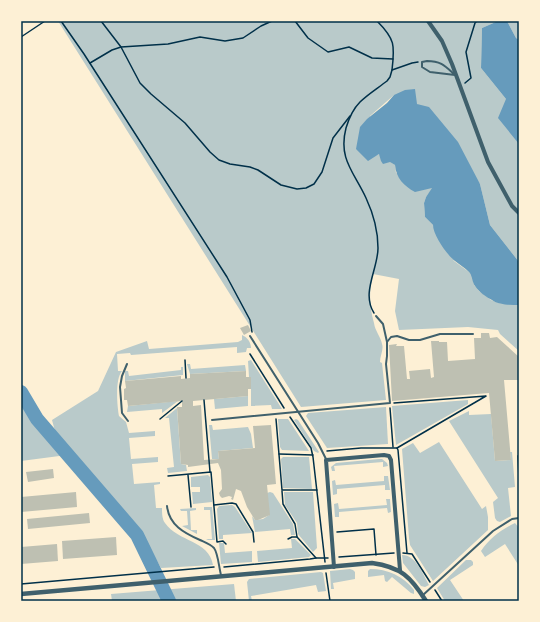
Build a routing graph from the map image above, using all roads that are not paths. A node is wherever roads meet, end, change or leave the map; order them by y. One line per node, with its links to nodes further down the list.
1 (428, 21): 2 (street)
2 (455, 75): 2 (lane); 3 (street)
3 (519, 213)
4 (376, 316): 7 (lane)
5 (473, 334): 7 (lane)
6 (250, 336): 9 (lane)
7 (387, 342): 9 (lane)
8 (126, 364): 11 (lane)
9 (298, 412): 10 (lane); 13 (lane)
10 (212, 420)
11 (128, 422)
12 (519, 456): 14 (lane)
13 (326, 460): 17 (street); 18 (street)
14 (519, 473)
15 (167, 506): 19 (lane)
16 (519, 518): 21 (lane)
17 (334, 567): 18 (street); 19 (street)
18 (400, 570): 21 (street)
19 (221, 576): 20 (street)
20 (21, 594)
21 (423, 596): 22 (street)
22 (426, 601)

